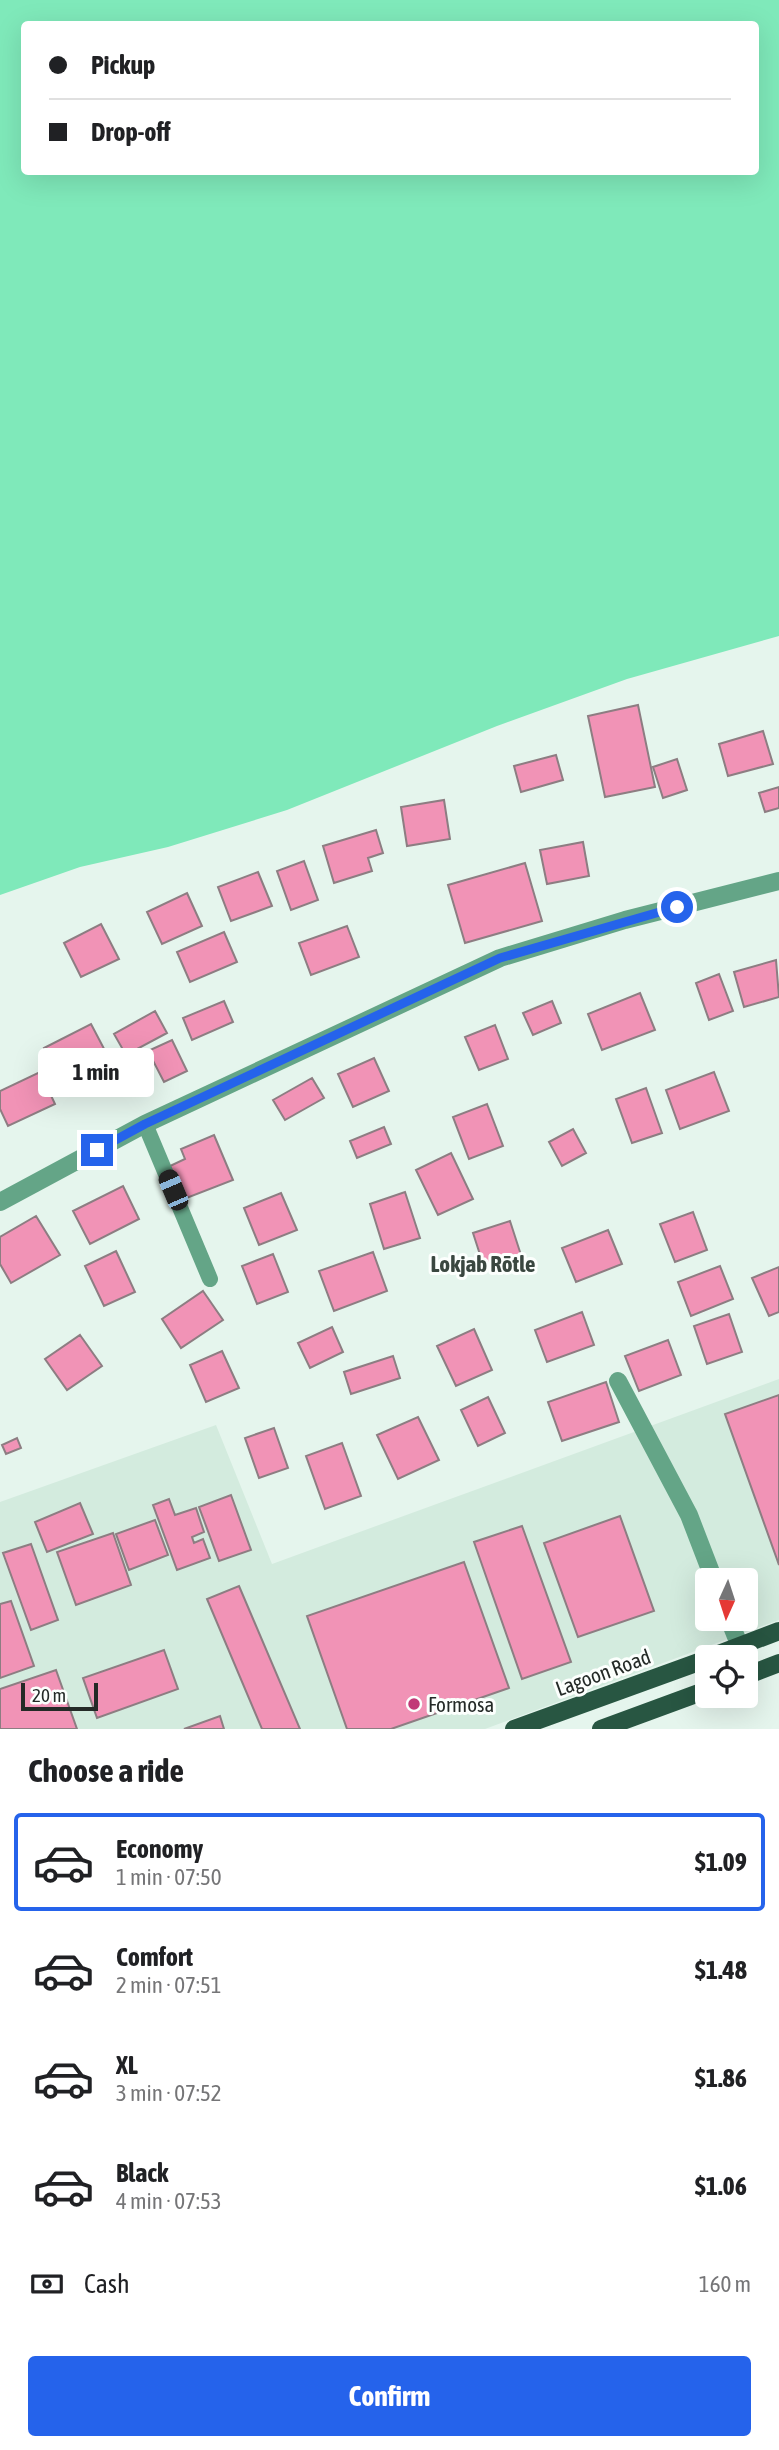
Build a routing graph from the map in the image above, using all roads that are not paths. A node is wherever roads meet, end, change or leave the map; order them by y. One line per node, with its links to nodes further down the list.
1 (779, 881): 2 (street)
2 (145, 1124): 3 (street); 4 (lane)
3 (0, 1202)
4 (210, 1279)
5 (618, 1381): 6 (street)
6 (709, 1568)
7 (779, 1631): 8 (main road, Lagoon Road)
8 (758, 1651)
9 (695, 1663): 13 (main road, Lagoon Road)
10 (758, 1663): 11 (main road, Lagoon Road)
11 (779, 1663)
12 (695, 1694): 14 (main road)
13 (514, 1729)
14 (600, 1729)

